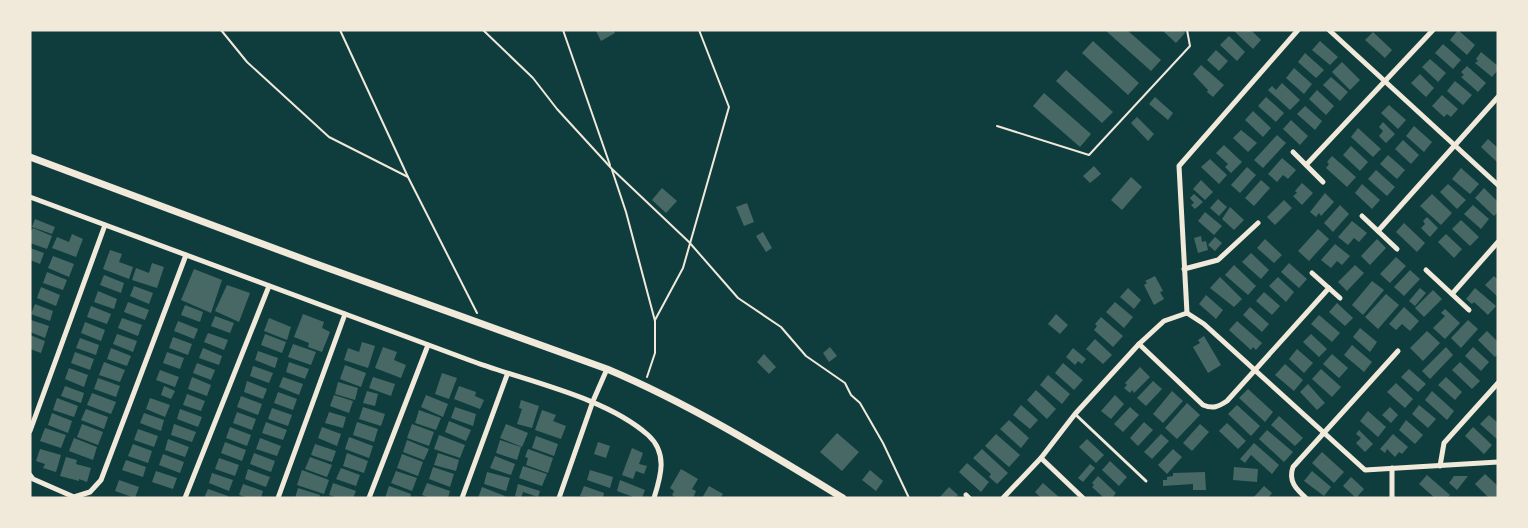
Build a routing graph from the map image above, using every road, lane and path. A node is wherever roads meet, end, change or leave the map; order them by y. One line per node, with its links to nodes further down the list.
1 (221, 30): 18 (path)
2 (340, 30): 18 (path)
3 (483, 30): 17 (path)
4 (563, 30): 17 (path)
5 (699, 30): 26 (path)
6 (1187, 30): 12 (path)
7 (1299, 30): 30 (street)
8 (1329, 30): 10 (street)
9 (1433, 30): 10 (street)
10 (1386, 82): 13 (street); 16 (street)
11 (1498, 97): 13 (street)
12 (997, 126)
13 (1455, 145): 20 (street); 25 (street)
14 (1293, 152): 16 (street)
15 (30, 157): 41 (street)
16 (1305, 165): 19 (street)
17 (612, 169): 26 (path); 40 (path)
18 (408, 177): 41 (path)
19 (1323, 182)
20 (1498, 185)
21 (30, 197): 24 (street)
22 (1362, 216): 25 (street)
23 (1258, 223): 30 (street)
24 (105, 225): 29 (street); 52 (street)
25 (1378, 231): 28 (street)
26 (689, 242): 40 (path); 67 (path)
27 (1498, 242): 35 (street)
28 (1397, 249)
29 (186, 255): 33 (street); 58 (street)
30 (1184, 269): 38 (street)
31 (1426, 270): 35 (street)
32 (1312, 273): 34 (street)
33 (269, 286): 39 (street); 60 (street)
34 (1329, 288): 36 (street); 46 (street)
35 (1452, 294): 37 (street)
36 (1340, 298)
37 (1469, 310)
38 (1187, 313): 42 (street); 46 (street)
39 (345, 314): 43 (street); 61 (street)
40 (655, 321): 49 (path)
41 (477, 322): 45 (street)
42 (1139, 344): 46 (street); 51 (street)
43 (428, 345): 47 (street); 62 (street)
44 (1398, 351): 53 (street)
45 (607, 369): 49 (street); 50 (street)
46 (1255, 370): 53 (street)
47 (507, 375): 50 (street); 63 (street)
48 (1498, 383): 56 (street)
49 (645, 385): 66 (street)
50 (593, 401): 64 (street); 65 (street)
51 (1075, 414): 54 (street); 59 (lane)
52 (30, 431)
53 (1324, 433): 57 (street); 70 (street)
54 (1041, 458): 68 (street); 69 (street)
55 (1498, 462): 56 (street)
56 (1440, 465): 57 (street)
57 (1392, 468): 71 (street)
58 (30, 475)
59 (1146, 481)
60 (185, 498)
61 (278, 498)
62 (369, 498)
63 (462, 498)
64 (559, 498)
65 (654, 498)
66 (843, 498)
67 (909, 498)
68 (1003, 498)
69 (1083, 498)
70 (1306, 498)
71 (1392, 498)

